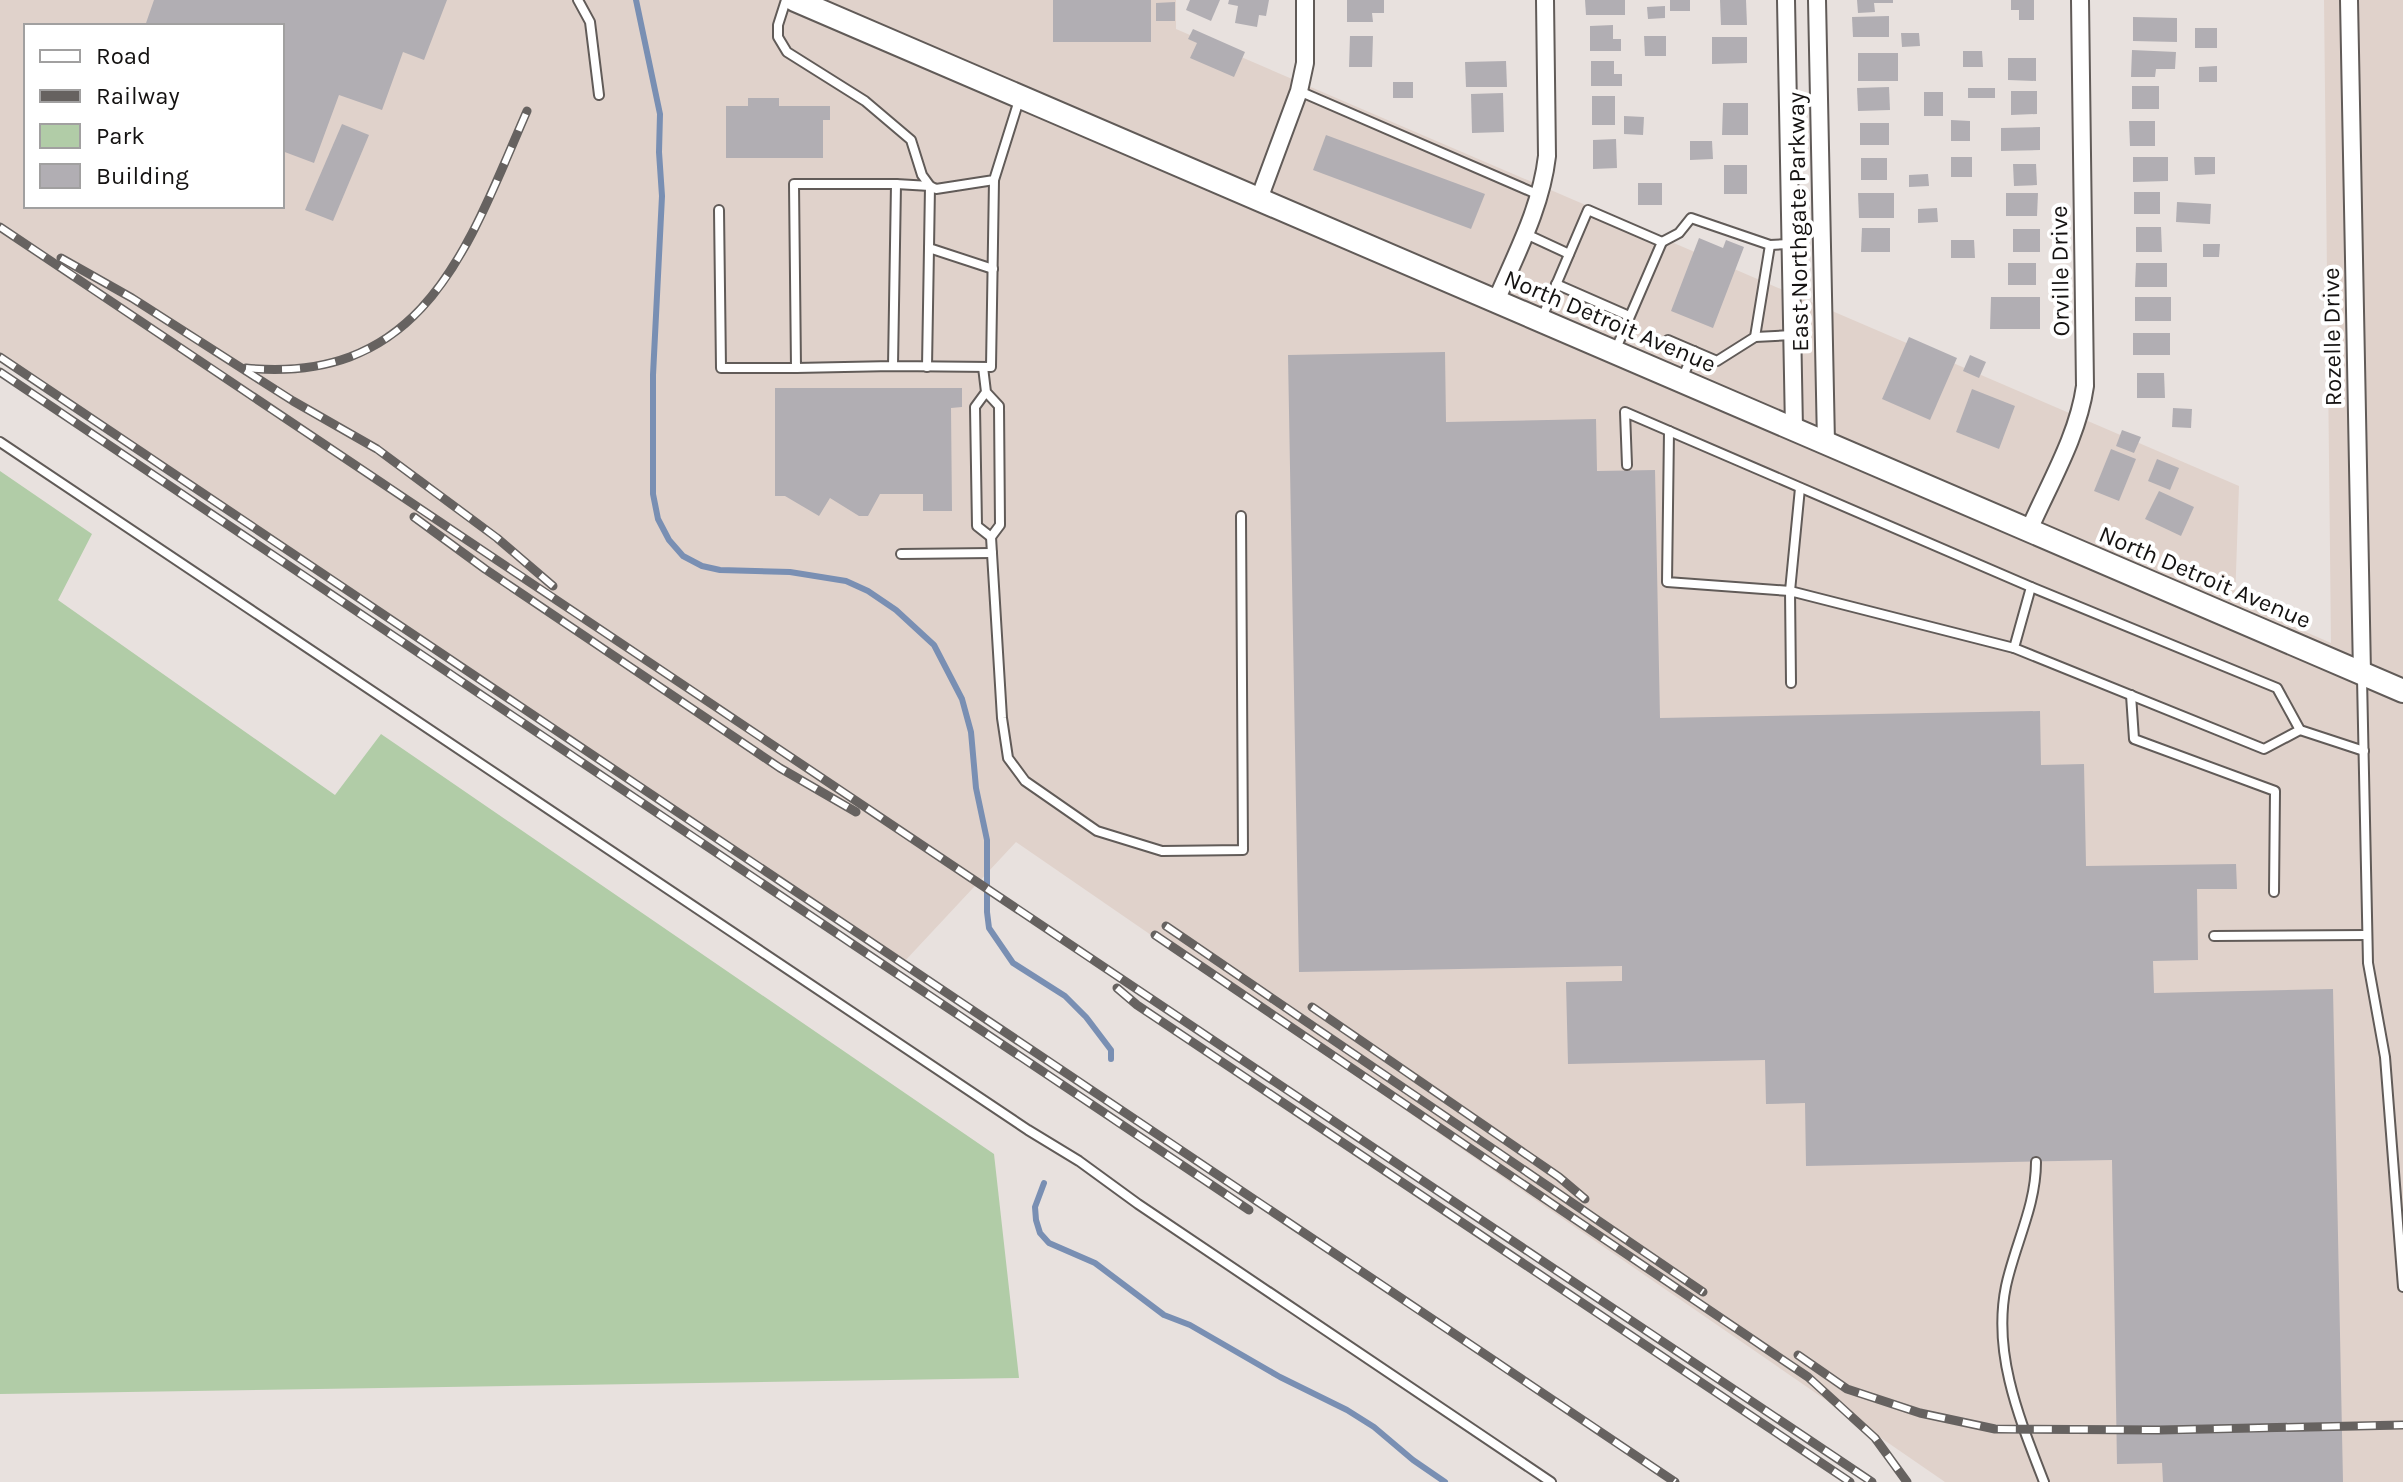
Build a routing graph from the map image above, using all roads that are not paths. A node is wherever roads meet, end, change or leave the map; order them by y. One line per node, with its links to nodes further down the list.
1 (578, 0): 11 (lane)
2 (786, 0): 15 (lane)
3 (795, 0): 12 (main road, North Detroit Avenue)
4 (1305, 0): 10 (street)
5 (1545, 0): 16 (street)
6 (1786, 0): 21 (street, East Northgate Parkway)
7 (1817, 0): 44 (street, East Northgate Parkway)
8 (2080, 0): 48 (street, Orville Drive)
9 (2349, 0): 55 (street, Rozelle Drive)
10 (1299, 91): 16 (lane); 17 (street)
11 (599, 95)
12 (1020, 97): 13 (lane); 17 (main road, North Detroit Avenue)
13 (994, 180): 15 (lane); 25 (lane)
14 (896, 184): 15 (lane); 35 (lane); 38 (lane)
15 (930, 186): 23 (lane)
16 (1540, 195): 19 (street)
17 (1259, 199): 27 (main road, North Detroit Avenue)
18 (719, 210): 38 (lane)
19 (1525, 234): 24 (lane); 27 (street)
20 (1662, 242): 22 (lane); 24 (lane); 28 (lane)
21 (1790, 244): 22 (lane); 30 (street, East Northgate Parkway)
22 (1770, 245): 31 (lane)
23 (929, 248): 25 (lane); 36 (lane)
24 (1569, 254): 26 (lane)
25 (993, 269): 37 (lane)
26 (1556, 284): 28 (lane); 29 (lane)
27 (1496, 301): 29 (main road, North Detroit Avenue)
28 (1629, 316): 34 (lane)
29 (1541, 320): 34 (main road, North Detroit Avenue)
30 (1792, 335): 31 (lane); 41 (street, East Northgate Parkway)
31 (1755, 337): 33 (lane)
32 (1668, 340): 33 (lane)
33 (1694, 351): 39 (lane)
34 (1615, 352): 39 (main road, North Detroit Avenue)
35 (893, 366): 36 (lane); 38 (lane)
36 (927, 367): 37 (lane)
37 (983, 367): 40 (lane)
38 (796, 368)
39 (1682, 379): 41 (main road, North Detroit Avenue)
40 (986, 392): 49 (lane); 49 (lane)
41 (1794, 429): 44 (main road, North Detroit Avenue)
42 (1669, 431): 45 (lane); 46 (lane); 53 (lane)
43 (0, 442): 66 (lane)
44 (1826, 443): 48 (main road, North Detroit Avenue)
45 (1627, 465)
46 (1800, 488): 52 (lane); 53 (lane)
47 (1241, 516): 50 (lane)
48 (2029, 530): 55 (main road, North Detroit Avenue)
49 (991, 537): 50 (lane)
50 (992, 553): 51 (lane)
51 (901, 554)
52 (2031, 587): 54 (lane); 59 (lane)
53 (1790, 591): 54 (lane); 56 (lane)
54 (2014, 648): 58 (lane)
55 (2362, 673): 57 (main road, North Detroit Avenue); 60 (lane)
56 (1791, 683)
57 (2403, 691)
58 (2131, 695): 59 (lane); 61 (lane)
59 (2300, 730): 60 (lane)
60 (2364, 751): 62 (lane)
61 (2274, 892)
62 (2367, 935): 63 (lane); 65 (lane)
63 (2214, 936)
64 (2036, 1162): 67 (lane)
65 (2403, 1287)
66 (1551, 1482)
67 (2044, 1482)

